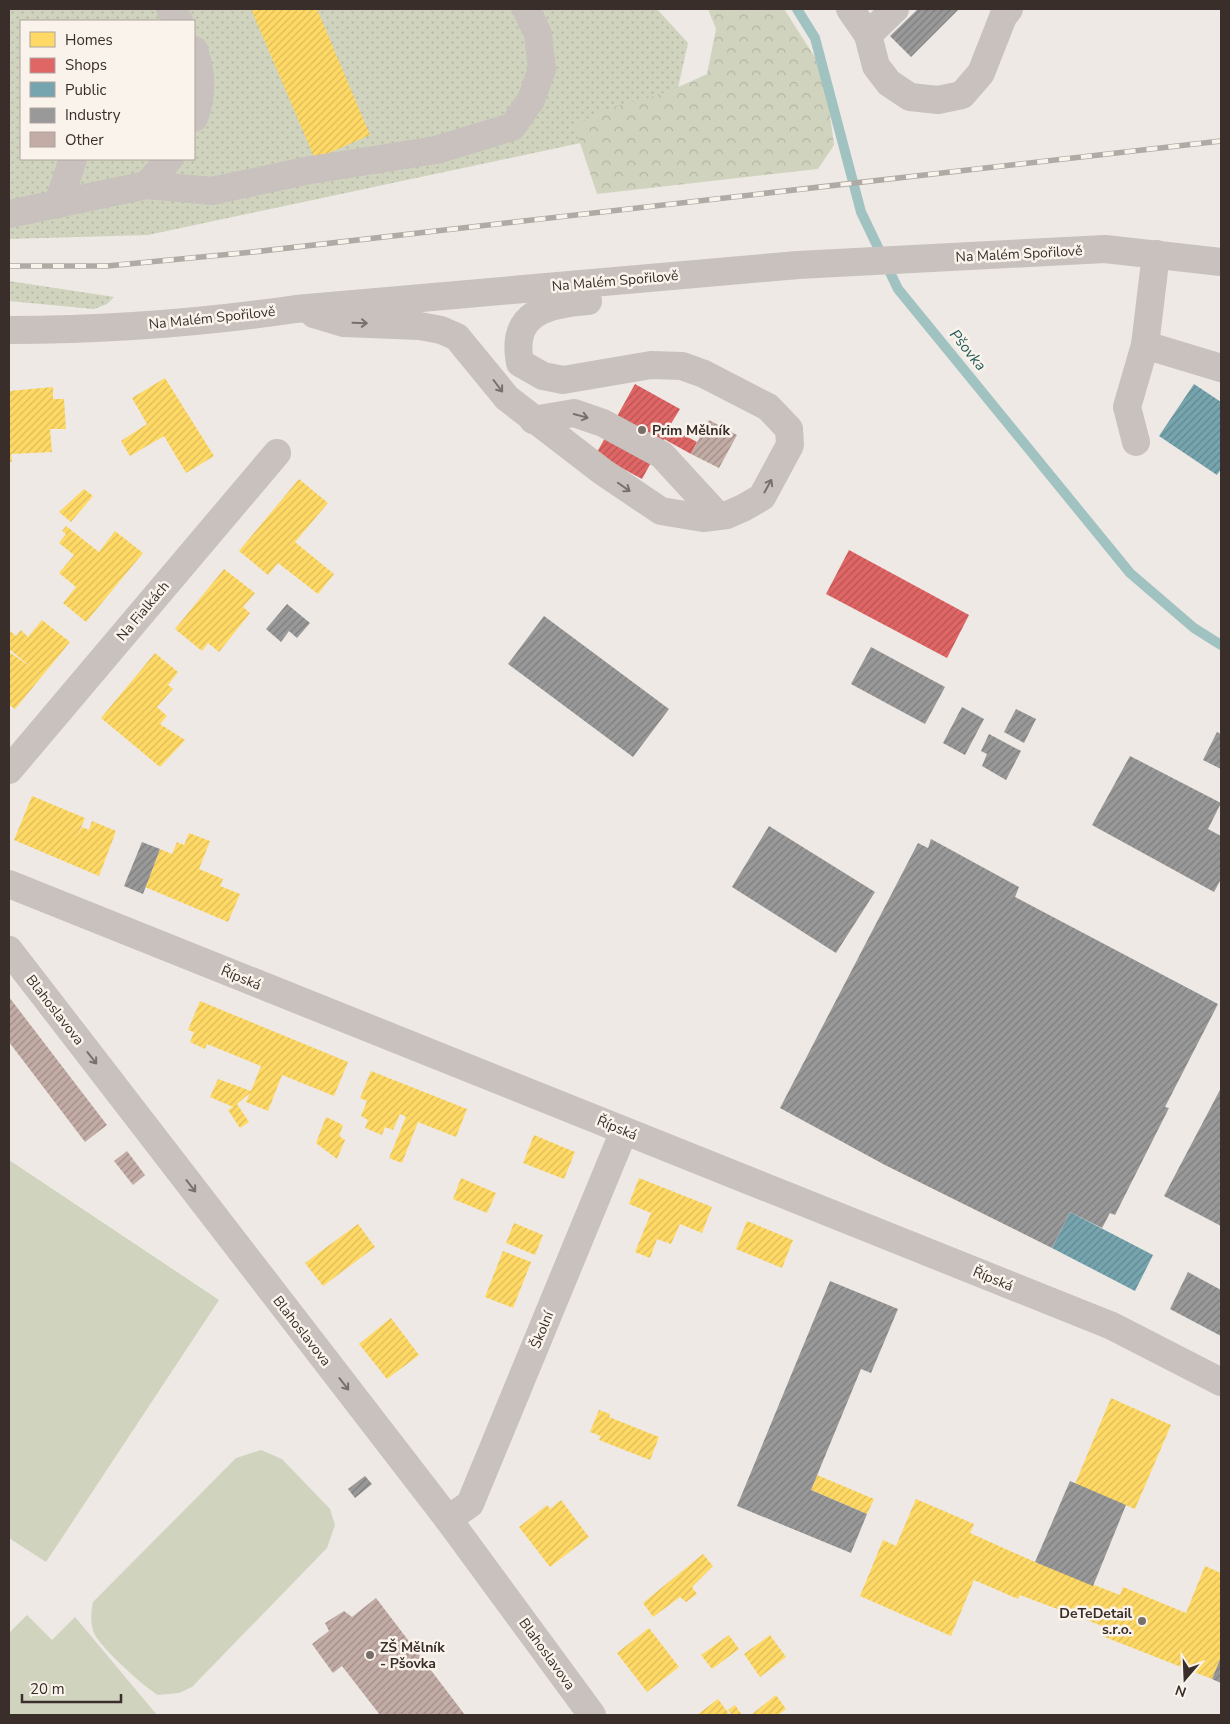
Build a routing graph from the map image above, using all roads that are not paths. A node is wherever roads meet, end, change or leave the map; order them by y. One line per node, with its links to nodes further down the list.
1 (170, 9): 6 (street)
2 (526, 9): 12 (street)
3 (850, 9): 7 (street)
4 (895, 9): 7 (street)
5 (1009, 9): 7 (street)
6 (178, 20)
7 (868, 34)
8 (195, 53): 9 (street)
9 (195, 115)
10 (73, 160): 13 (street)
11 (168, 160): 12 (street)
12 (147, 186): 13 (street)
13 (58, 204): 14 (street)
14 (9, 214)
15 (1156, 254): 16 (street, Na Malém Spořilově); 17 (street, Na Malém Spořilově); 20 (street)
16 (1221, 262)
17 (768, 268): 18 (street, Na Malém Spořilově); 25 (street, one-way to 17)
18 (296, 308): 19 (street, Na Malém Spořilově); 22 (street, one-way to 22)
19 (9, 330)
20 (1144, 345): 21 (street); 23 (street)
21 (1221, 368)
22 (533, 420): 25 (street, one-way to 25); 25 (street, one-way to 25)
23 (1136, 442)
24 (277, 453): 26 (street, Na Fialkách)
25 (718, 516)
26 (9, 770)
27 (9, 884): 29 (street, Řípská)
28 (9, 950): 31 (street, Blahoslavova, one-way to 31)
29 (624, 1131): 30 (street, Řípská); 31 (street, Školní)
30 (1221, 1382)
31 (448, 1519): 32 (street, Blahoslavova)
32 (592, 1715)

